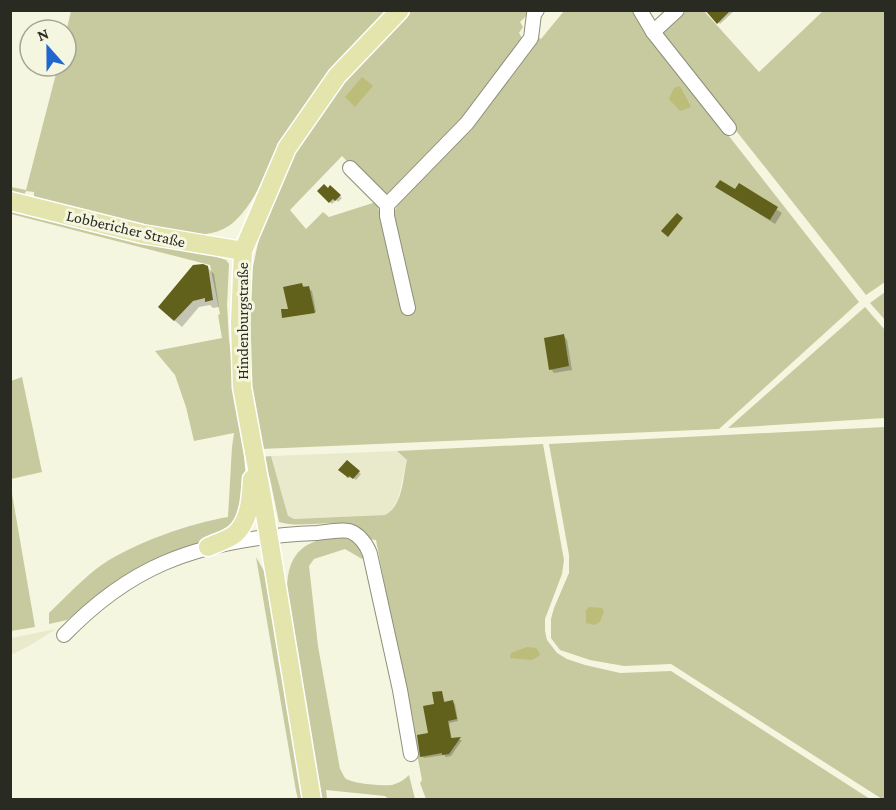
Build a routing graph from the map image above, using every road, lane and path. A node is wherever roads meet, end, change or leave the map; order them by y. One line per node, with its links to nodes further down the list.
1 (400, 10): 10 (main road, Hindenburgstraße)
2 (537, 10): 9 (street)
3 (639, 10): 5 (street)
4 (677, 10): 5 (street)
5 (653, 32): 6 (street)
6 (729, 128)
7 (350, 168): 9 (street)
8 (10, 201): 10 (main road, Lobbericher Straße)
9 (387, 205): 11 (street)
10 (243, 251): 12 (main road, Hindenburgstraße)
11 (408, 308)
12 (254, 453): 13 (main road, Hindenburgstraße); 14 (main road)
13 (268, 535): 14 (street); 16 (street); 17 (main road, Hindenburgstraße)
14 (208, 547): 15 (street)
15 (64, 635)
16 (411, 754)
17 (312, 800)

